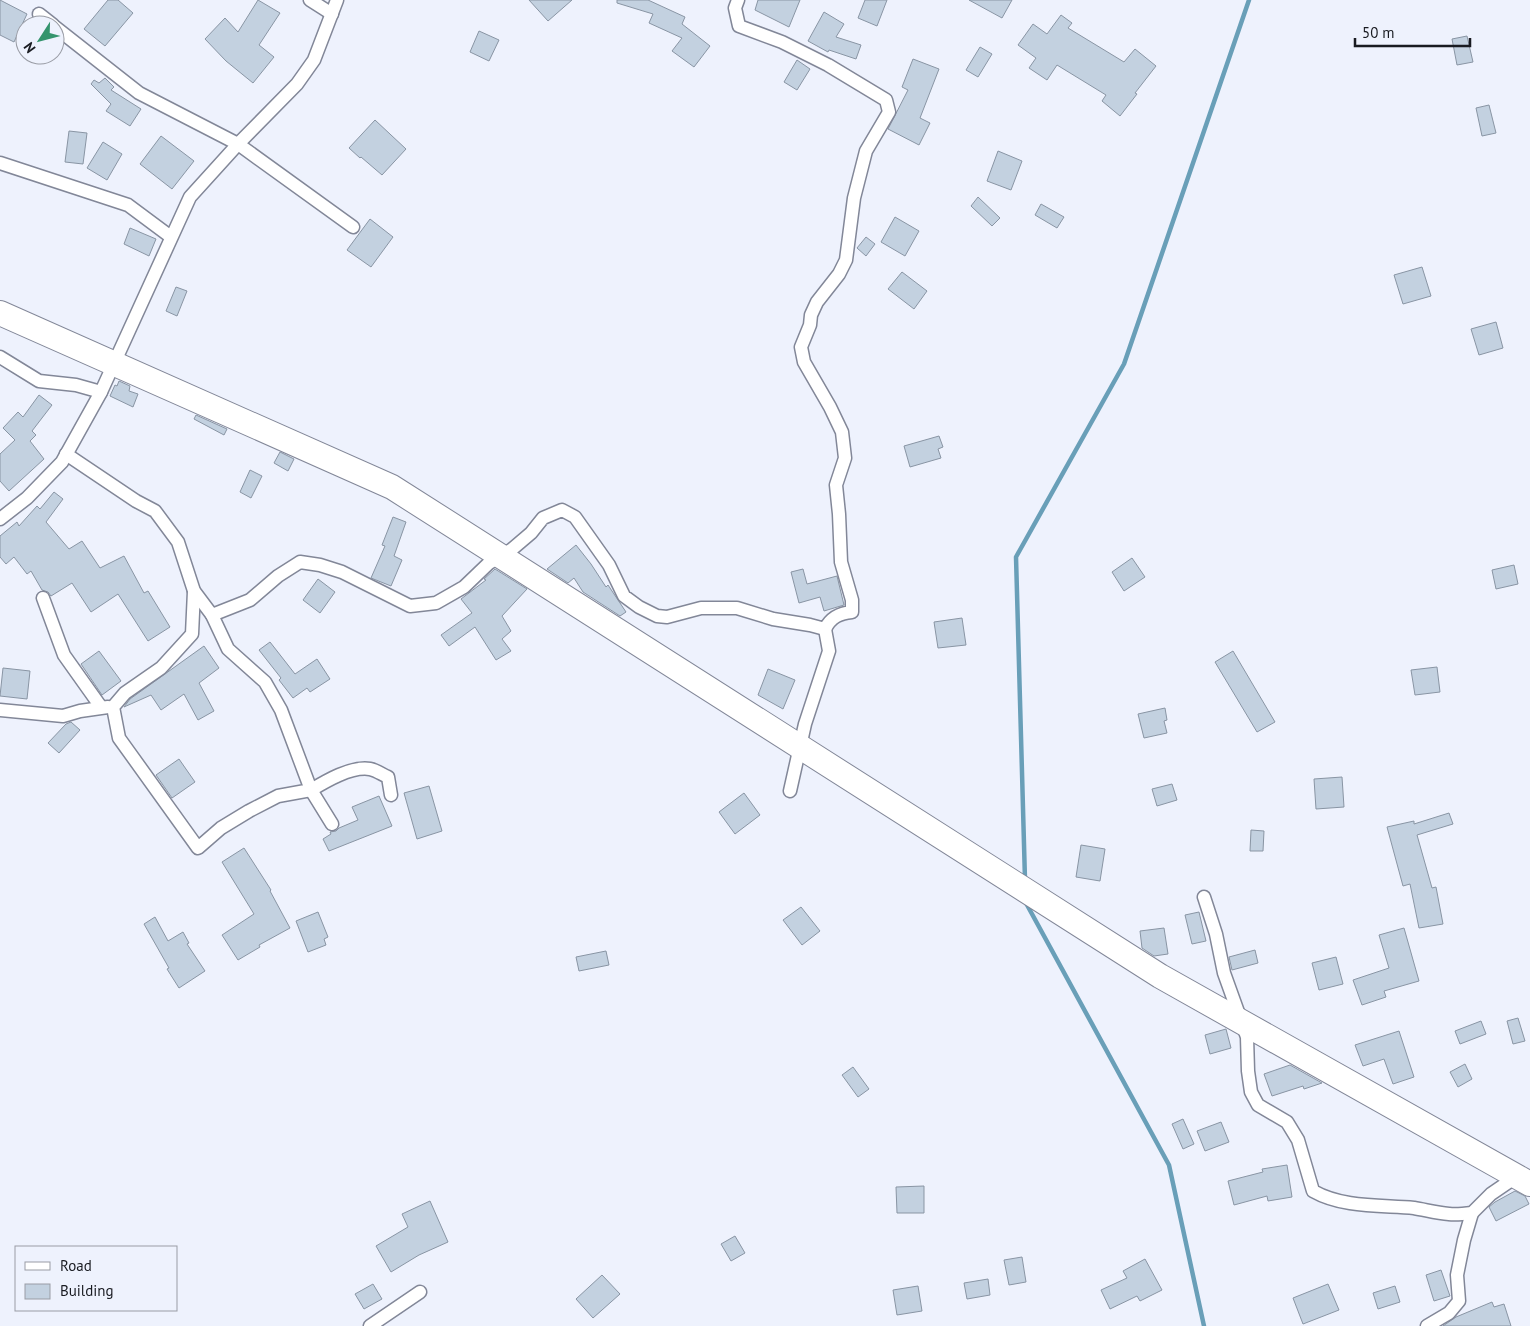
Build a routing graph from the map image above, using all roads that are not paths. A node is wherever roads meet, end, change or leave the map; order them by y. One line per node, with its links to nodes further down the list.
1 (310, 0): 4 (street)
2 (337, 0): 4 (street)
3 (738, 0): 18 (street)
4 (332, 14): 6 (street)
5 (65, 35): 6 (street)
6 (238, 144): 8 (street); 9 (street)
7 (0, 163): 9 (street)
8 (353, 227)
9 (172, 238): 12 (street)
10 (0, 313): 26 (highway)
11 (0, 357): 12 (street)
12 (101, 392): 13 (street)
13 (66, 454): 14 (street); 15 (street)
14 (0, 519)
15 (194, 591): 17 (street); 19 (street)
16 (43, 598): 19 (street)
17 (212, 615): 18 (street); 21 (street)
18 (824, 629): 22 (street)
19 (107, 707): 20 (street); 21 (street)
20 (0, 710)
21 (311, 790): 23 (street); 24 (street)
22 (790, 792)
23 (391, 795)
24 (332, 824)
25 (1204, 897): 27 (street)
26 (1530, 1183): 27 (street)
27 (1472, 1213): 30 (street)
28 (420, 1292): 29 (street)
29 (370, 1326)
30 (1427, 1326)

